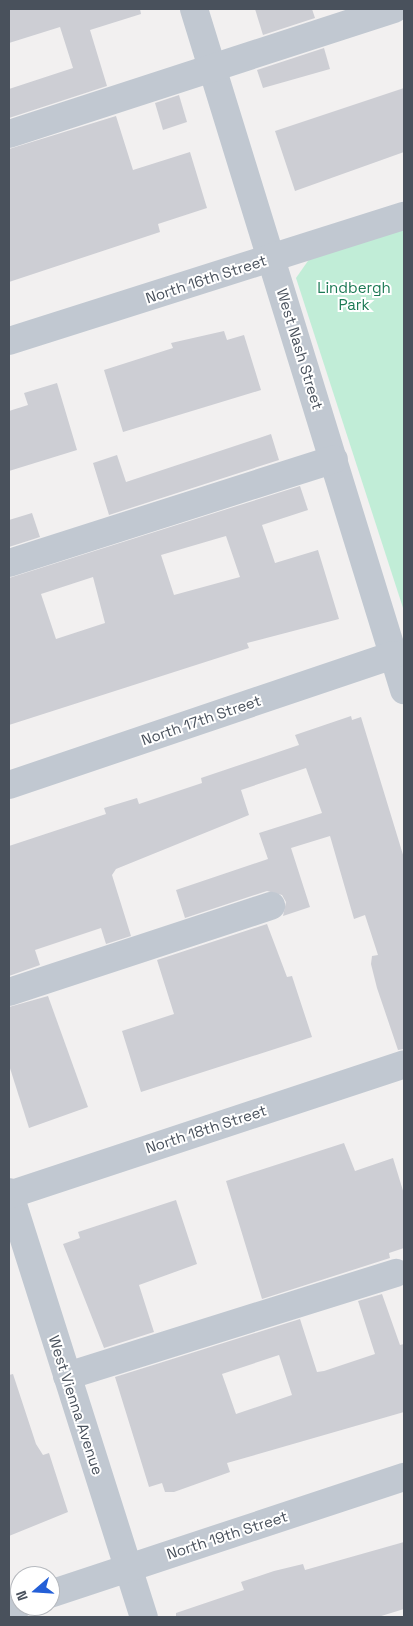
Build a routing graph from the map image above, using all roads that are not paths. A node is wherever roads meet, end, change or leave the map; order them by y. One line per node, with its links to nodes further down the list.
1 (194, 9): 3 (street, West Nash Street)
2 (394, 9): 3 (street)
3 (212, 70): 4 (street); 6 (street, West Nash Street)
4 (9, 134)
5 (404, 216): 6 (street, North 16th Street)
6 (272, 258): 7 (street, North 16th Street); 8 (street, West Nash Street)
7 (9, 341)
8 (334, 459): 9 (street); 10 (street, West Nash Street)
9 (9, 563)
10 (393, 655): 11 (street, West Nash Street); 12 (street, North 17th Street)
11 (404, 690)
12 (9, 785)
13 (271, 906): 14 (street)
14 (9, 992)
15 (404, 1064): 16 (street, North 18th Street)
16 (9, 1194): 18 (street, West Vienna Avenue)
17 (396, 1273): 18 (street)
18 (67, 1376): 20 (street, West Vienna Avenue)
19 (404, 1476): 20 (street, North 19th Street)
20 (128, 1567): 21 (street, North 19th Street); 22 (street, West Vienna Avenue)
21 (60, 1591)
22 (144, 1617)

